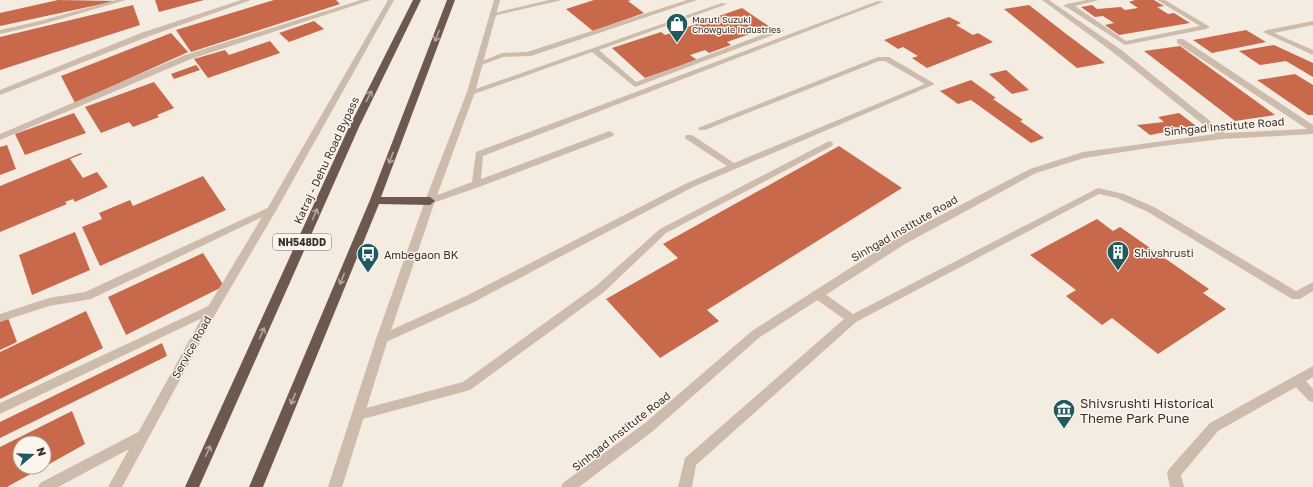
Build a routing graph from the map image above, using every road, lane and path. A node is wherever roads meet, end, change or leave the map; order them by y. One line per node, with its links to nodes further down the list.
1 (123, 0): 20 (street)
2 (248, 0): 26 (street)
3 (368, 0): 30 (street)
4 (391, 0): 38 (street, Service Road)
5 (417, 0): 53 (highway, Katraj - Dehu Road Bypass / NH548DD, one-way to 5)
6 (451, 0): 36 (highway, one-way to 36)
7 (497, 0): 17 (street)
8 (559, 0): 17 (street)
9 (694, 0): 24 (street)
10 (1045, 0): 16 (street)
11 (1096, 0): 15 (street)
12 (1160, 0): 15 (street)
13 (880, 2): 35 (street)
14 (724, 4): 22 (street)
15 (1069, 5): 16 (street)
16 (1056, 8): 31 (street)
17 (493, 14): 24 (street)
18 (1313, 23): 23 (street)
19 (780, 31): 22 (street)
20 (0, 32)
21 (1180, 41): 28 (street)
22 (593, 49): 25 (street)
23 (1313, 53)
24 (479, 64): 25 (street)
25 (471, 92): 37 (street)
26 (0, 93)
27 (702, 128): 34 (street)
28 (1313, 130): 31 (street, Sinhgad Institute Road)
29 (610, 134): 35 (street)
30 (0, 136)
31 (1223, 136): 40 (street, Sinhgad Institute Road)
32 (689, 137): 34 (street)
33 (829, 144): 49 (street)
34 (734, 167): 44 (street)
35 (476, 185): 37 (street)
36 (375, 200): 37 (highway); 54 (highway, one-way to 54)
37 (430, 201): 44 (street)
38 (272, 209): 41 (street, Service Road); 42 (street)
39 (1313, 286): 43 (street)
40 (816, 294): 43 (street); 56 (street, Sinhgad Institute Road)
41 (213, 308): 48 (street); 50 (street, Service Road)
42 (0, 318)
43 (852, 319): 57 (street)
44 (382, 339): 49 (street)
45 (1313, 371): 46 (street)
46 (1297, 380): 47 (street); 58 (street)
47 (1313, 397)
48 (0, 409)
49 (359, 415): 55 (street)
50 (142, 436): 51 (street); 52 (street, Service Road)
51 (45, 487)
52 (115, 487)
53 (192, 487)
54 (256, 487)
55 (335, 487)
56 (568, 487)
57 (685, 487)
58 (1177, 487)

